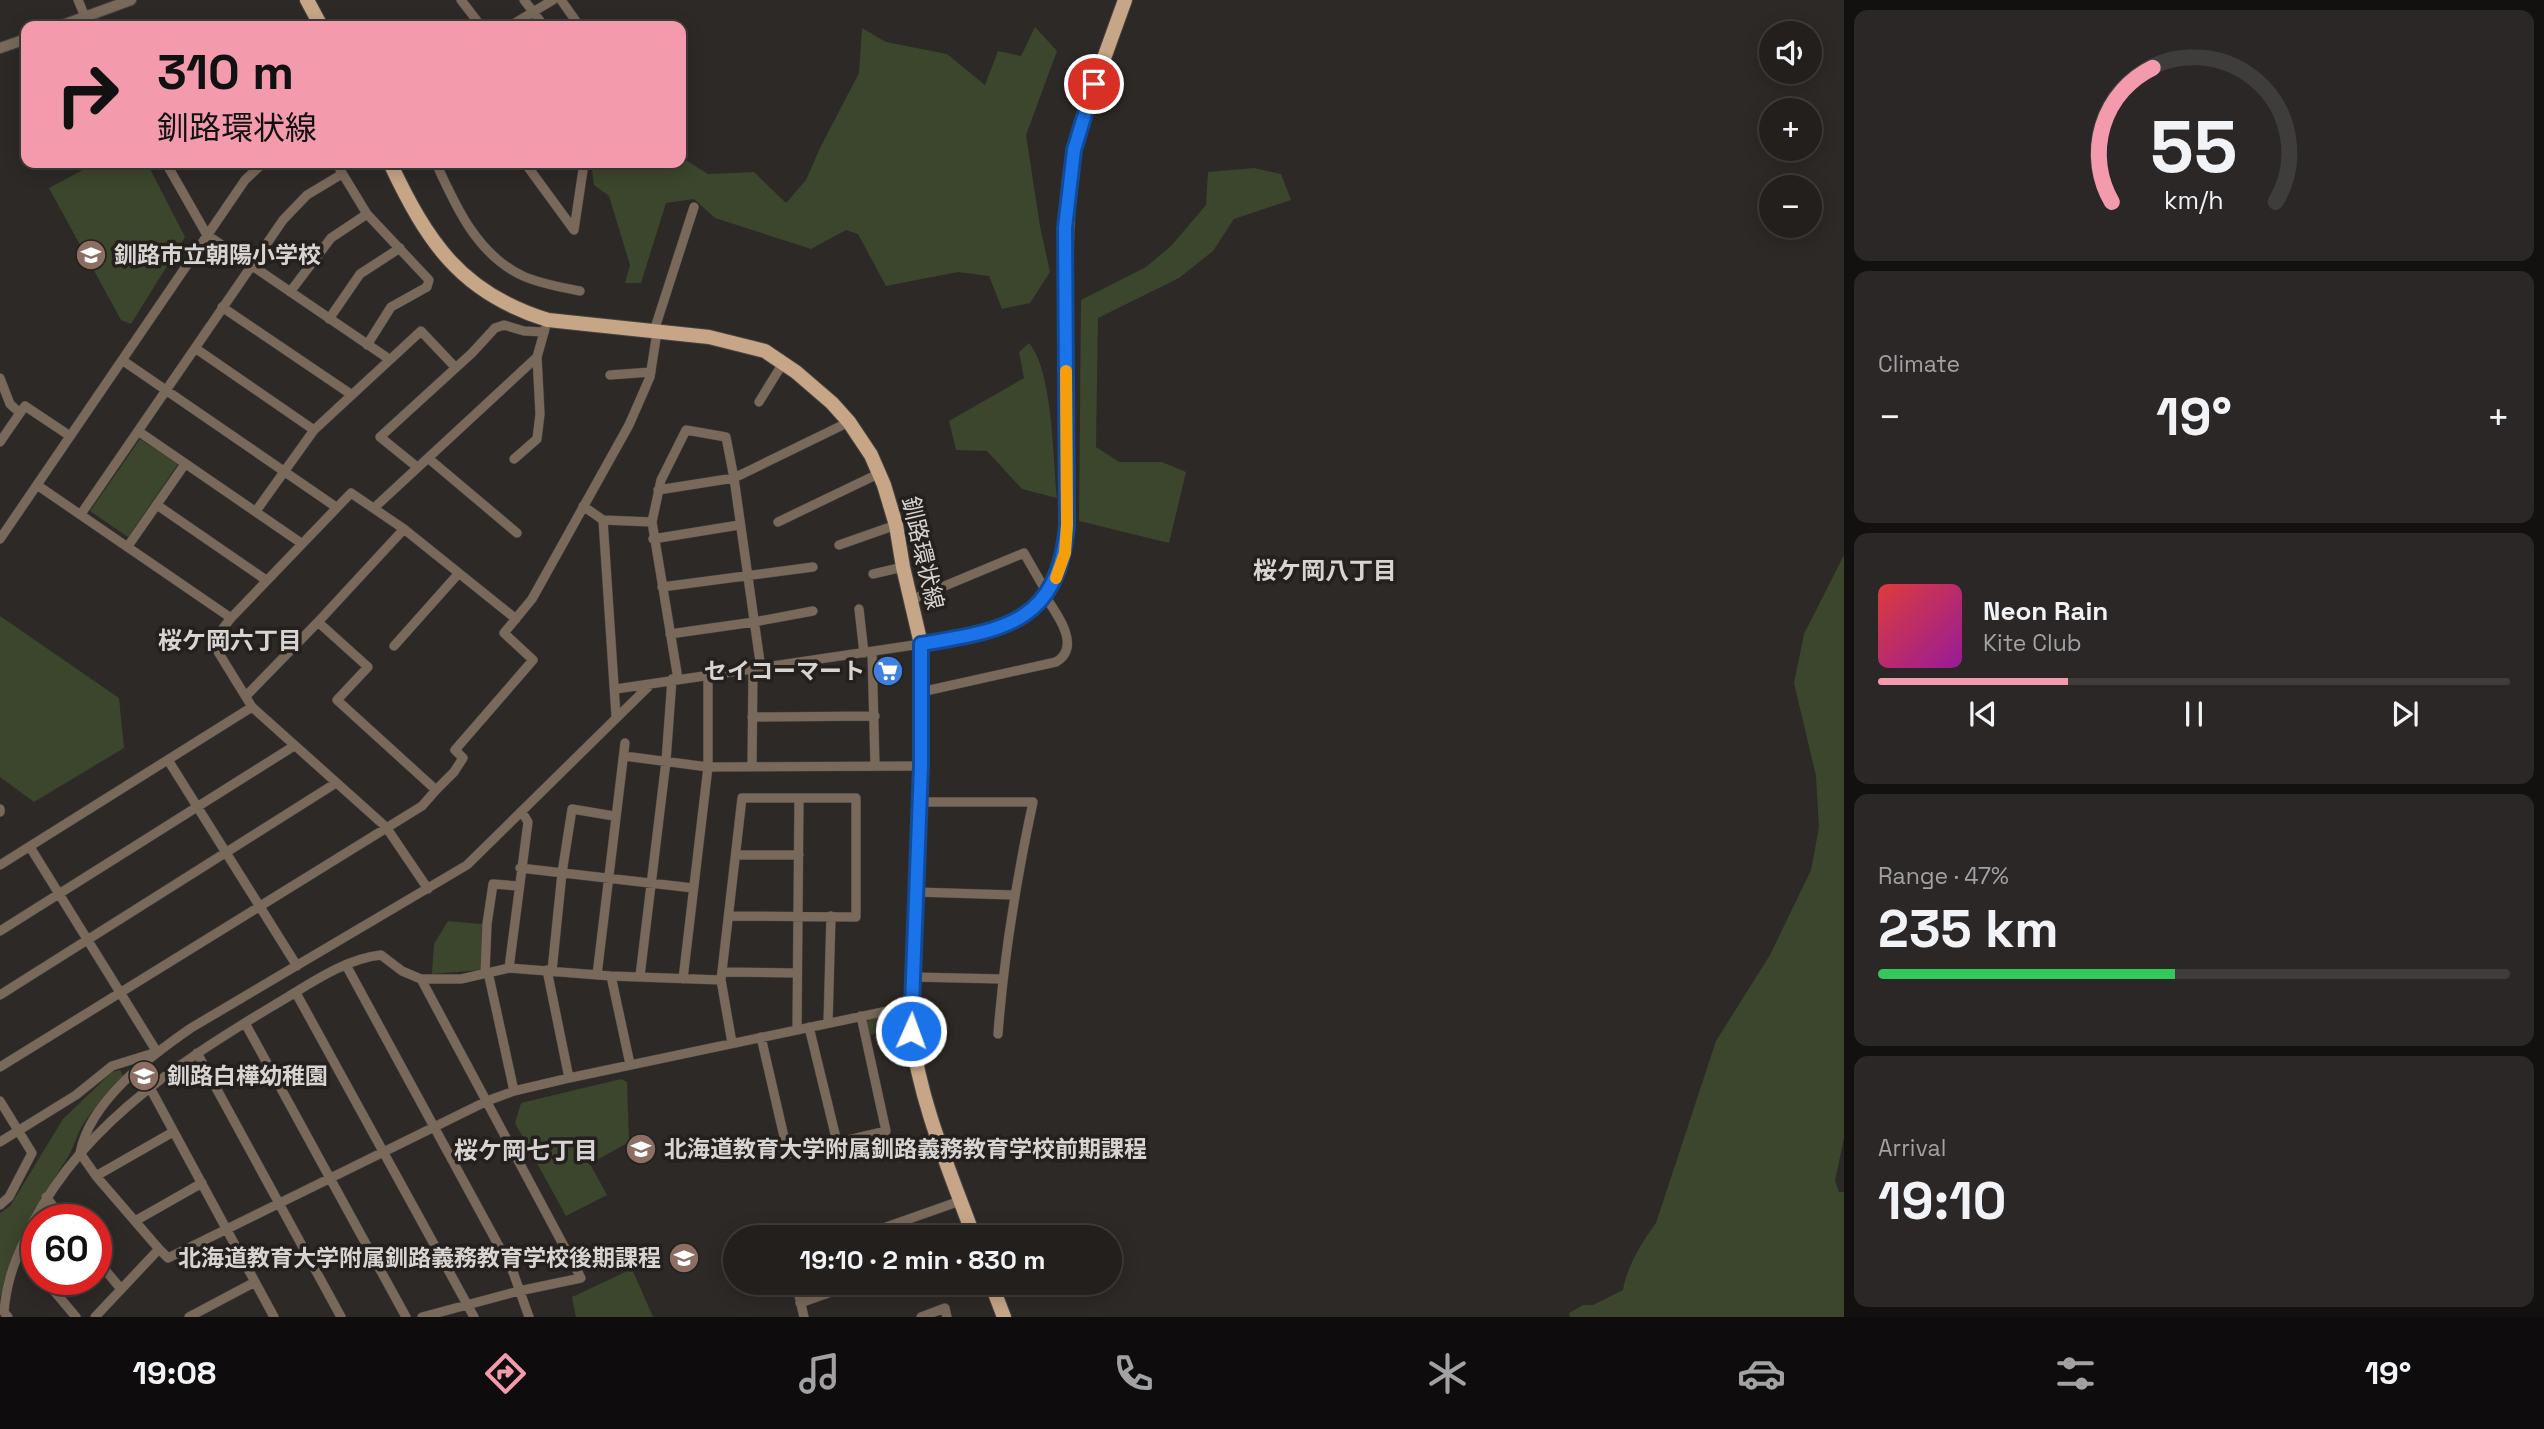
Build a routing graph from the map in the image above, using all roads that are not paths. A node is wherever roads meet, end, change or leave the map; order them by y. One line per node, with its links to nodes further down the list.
1 (78, 0): 10 (street)
2 (131, 0): 11 (street)
3 (307, 0): 12 (main road)
4 (461, 0): 13 (street)
5 (524, 0): 9 (street)
6 (552, 0): 9 (street)
7 (561, 0): 16 (street)
8 (1125, 0): 91 (main road, 釧路環状線)
9 (533, 11): 14 (street); 15 (street)
10 (87, 21)
11 (89, 21)
12 (318, 21)
13 (477, 21)
14 (518, 21)
15 (540, 21)
16 (576, 21)
17 (21, 40): 18 (street)
18 (0, 48)
19 (169, 168): 29 (street)
20 (258, 168): 29 (street)
21 (339, 168): 26 (street)
22 (392, 168): 36 (main road, 釧路環状線)
23 (438, 168): 32 (street)
24 (529, 168): 25 (street)
25 (583, 168)
26 (342, 174): 28 (street); 31 (street)
27 (694, 207): 37 (street)
28 (367, 215): 30 (street); 33 (street)
29 (207, 235): 31 (street); 42 (street)
30 (400, 248): 35 (street); 38 (street)
31 (252, 266): 33 (street); 34 (street)
32 (580, 291)
33 (290, 292): 35 (street)
34 (222, 307): 39 (street); 49 (street)
35 (329, 319): 38 (street)
36 (546, 326): 37 (main road, 釧路環状線); 40 (street); 44 (street)
37 (655, 332): 43 (main road, 釧路環状線); 45 (street)
38 (367, 345): 41 (street)
39 (195, 348): 48 (street); 53 (street)
40 (537, 357): 57 (street); 58 (street)
41 (388, 359): 44 (street); 49 (street)
42 (122, 360): 48 (street); 55 (street)
43 (783, 363): 50 (street); 52 (main road, 釧路環状線)
44 (455, 367): 60 (street)
45 (652, 372): 46 (street); 68 (street)
46 (610, 375)
47 (0, 378): 51 (street)
48 (166, 390): 54 (street); 61 (street)
49 (352, 395): 53 (street)
50 (759, 402)
51 (20, 413): 55 (street); 56 (street)
52 (849, 422): 62 (main road, 釧路環状線); 63 (street)
53 (314, 430): 61 (street)
54 (138, 432): 59 (street); 71 (street)
55 (70, 436): 64 (street)
56 (0, 442)
57 (428, 458): 60 (street); 78 (street)
58 (514, 459)
59 (185, 464): 66 (street); 70 (street)
60 (417, 467): 69 (street)
61 (284, 471): 67 (street); 70 (street)
62 (878, 474): 74 (street); 76 (main road, 釧路環状線)
63 (734, 478): 65 (street); 65 (street); 75 (street)
64 (37, 485): 71 (street); 79 (street)
65 (658, 490): 73 (street)
66 (157, 505): 83 (street); 89 (street)
67 (336, 506): 69 (street); 81 (street)
68 (583, 506): 72 (street); 96 (street)
69 (374, 508): 77 (street)
70 (256, 511): 81 (street)
71 (81, 514): 83 (street)
72 (603, 520): 73 (street); 107 (street)
73 (652, 522): 80 (street)
74 (778, 522)
75 (739, 525): 80 (street); 88 (street)
76 (896, 525): 82 (street); 85 (main road, 釧路環状線)
77 (404, 529): 86 (street); 97 (street)
78 (517, 533)
79 (0, 538)
80 (653, 539): 90 (street)
81 (301, 543): 89 (street)
82 (839, 545)
83 (128, 546): 95 (street)
84 (813, 567): 88 (street)
85 (903, 567): 87 (street); 92 (main road, 釧路環状線)
86 (459, 573): 96 (street); 101 (street)
87 (873, 574)
88 (747, 575): 90 (street); 98 (street)
89 (266, 580): 95 (street)
90 (662, 587): 99 (street)
91 (1046, 595): 92 (street); 100 (main road, 釧路環状線); 108 (street)
92 (911, 600): 100 (main road, 釧路環状線)
93 (859, 609): 102 (street)
94 (813, 611): 98 (street)
95 (231, 618): 109 (street)
96 (516, 619): 124 (street)
97 (318, 622): 109 (street); 124 (street)
98 (754, 622): 99 (street); 103 (street)
99 (670, 634): 105 (street)
100 (921, 644): 102 (street); 108 (main road)
101 (394, 646)
102 (868, 652): 103 (street); 112 (street)
103 (757, 670): 104 (street); 113 (street)
104 (708, 676): 105 (street); 120 (street)
105 (675, 679): 106 (street); 118 (street)
106 (651, 684): 107 (street); 111 (street)
107 (616, 689): 111 (street)
108 (921, 692): 122 (main road)
109 (246, 696): 110 (street)
110 (252, 707): 115 (street); 117 (street)
111 (616, 716): 128 (street)
112 (875, 716): 113 (street); 119 (street)
113 (752, 717): 121 (street)
114 (625, 743): 116 (street)
115 (294, 746): 123 (street); 127 (street)
116 (624, 756): 118 (street); 129 (street)
117 (168, 760): 127 (street); 131 (street)
118 (666, 761): 120 (street); 139 (street)
119 (875, 765): 121 (street); 122 (street)
120 (708, 766): 121 (street); 141 (street)
121 (752, 766)
122 (921, 766): 126 (main road)
123 (336, 783): 130 (street); 132 (street)
124 (436, 790): 130 (street)
125 (799, 798): 133 (street); 134 (street); 149 (street)
126 (920, 802): 143 (main road); 145 (street)
127 (197, 807): 132 (street); 144 (street)
128 (522, 811): 136 (street); 142 (street)
129 (614, 816): 137 (street); 138 (street)
130 (386, 827): 142 (street); 146 (street)
131 (30, 847): 135 (street); 144 (street)
132 (226, 854): 146 (street); 151 (street)
133 (736, 855): 134 (street); 147 (street)
134 (799, 855): 148 (street)
135 (0, 865)
136 (520, 868): 137 (street); 140 (street)
137 (562, 873): 138 (street); 155 (street)
138 (607, 878): 139 (street); 158 (street)
139 (652, 884): 141 (street); 160 (street)
140 (518, 886): 154 (street); 156 (street)
141 (693, 888): 164 (street)
142 (428, 889): 153 (street)
143 (916, 892): 145 (street); 162 (main road)
144 (60, 894): 150 (street); 151 (street)
145 (1013, 895): 165 (street)
146 (259, 906): 153 (street); 166 (street)
147 (730, 916): 148 (street); 161 (street)
148 (797, 916): 149 (street); 157 (street)
149 (831, 916): 172 (street)
150 (0, 931)
151 (89, 940): 166 (street); 168 (street)
152 (346, 965): 163 (street); 167 (street); 187 (street)
153 (297, 966): 178 (street)
154 (509, 968): 155 (street); 156 (street)
155 (550, 971): 158 (street); 182 (street)
156 (487, 973): 163 (street); 184 (street)
157 (797, 973): 161 (street); 174 (street)
158 (597, 975): 159 (street)
159 (611, 976): 160 (street); 180 (street)
160 (640, 976): 164 (street)
161 (722, 976): 164 (street); 177 (street)
162 (913, 977): 165 (street); 169 (main road)
163 (421, 979): 186 (street)
164 (683, 979)
165 (1002, 979): 175 (street)
166 (122, 992): 178 (street); 181 (street)
167 (296, 992): 171 (street); 192 (street)
168 (0, 995)
169 (911, 1006): 170 (street); 198 (main road)
170 (861, 1016): 172 (street); 191 (street)
171 (245, 1023): 179 (street); 195 (street)
172 (828, 1023): 173 (street)
173 (810, 1027): 174 (street); 191 (street)
174 (797, 1030): 176 (street)
175 (998, 1034)
176 (761, 1037): 177 (street); 191 (street)
177 (732, 1043): 180 (street)
178 (157, 1052): 188 (street); 193 (street)
179 (197, 1053): 183 (street); 199 (street)
180 (630, 1064): 182 (street)
181 (0, 1067)
182 (569, 1078): 184 (street)
183 (149, 1086): 189 (street); 193 (street)
184 (514, 1091): 186 (street)
185 (0, 1101): 188 (street)
186 (487, 1101): 187 (street); 211 (street)
187 (434, 1127): 192 (street); 211 (street)
188 (19, 1130): 190 (street); 201 (street)
189 (173, 1132): 194 (street); 196 (street)
190 (0, 1142)
191 (837, 1142)
192 (383, 1152): 195 (street); 217 (street)
193 (80, 1153): 194 (street); 197 (street)
194 (96, 1175): 202 (street)
195 (331, 1179): 199 (street); 224 (street)
196 (202, 1183): 202 (street); 205 (street)
197 (46, 1197): 200 (street); 207 (street)
198 (960, 1201): 203 (street); 204 (main road)
199 (279, 1203): 205 (street); 223 (street)
200 (51, 1204)
201 (0, 1205)
202 (135, 1221): 206 (street)
203 (892, 1225)
204 (969, 1225)
205 (226, 1229): 206 (street); 209 (street)
206 (159, 1249): 210 (street)
207 (20, 1251): 218 (street)
208 (112, 1278): 210 (street)
209 (255, 1282): 221 (street); 222 (street)
210 (121, 1289): 220 (street)
211 (519, 1291): 217 (street); 227 (street)
212 (57, 1295): 219 (street)
213 (798, 1295): 216 (street)
214 (823, 1295): 216 (street)
215 (996, 1295): 231 (main road)
216 (800, 1303): 228 (street)
217 (466, 1305): 225 (street); 226 (street)
218 (8, 1317)
219 (76, 1317)
220 (95, 1317)
221 (189, 1317)
222 (274, 1317)
223 (341, 1317)
224 (406, 1317)
225 (422, 1317)
226 (474, 1317)
227 (529, 1317)
228 (804, 1317)
229 (921, 1317): 230 (street)
230 (947, 1317)
231 (1004, 1317)

